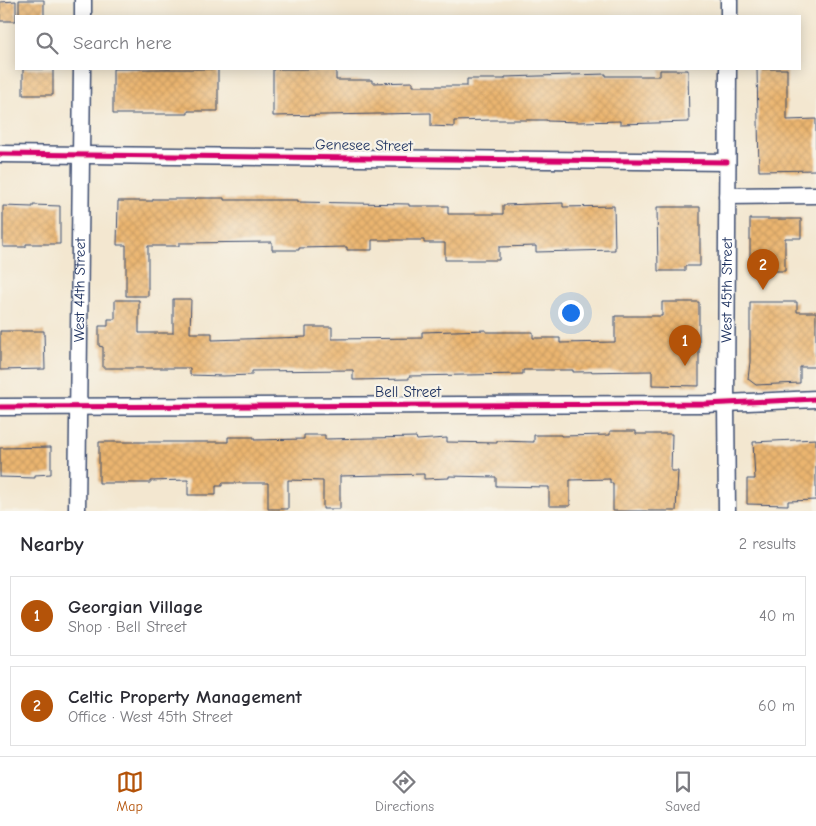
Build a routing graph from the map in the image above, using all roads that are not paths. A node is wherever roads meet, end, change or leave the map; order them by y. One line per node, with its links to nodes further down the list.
1 (83, 0): 3 (street)
2 (729, 0): 4 (street)
3 (83, 15)
4 (729, 15)
5 (82, 70): 8 (street, West 44th Street)
6 (728, 70): 9 (street, West 45th Street)
7 (0, 154): 8 (street, Genesee Street)
8 (81, 154): 9 (street, Genesee Street); 14 (street, West 44th Street)
9 (727, 162): 11 (street, West 45th Street)
10 (816, 195): 11 (street)
11 (727, 196): 13 (street, West 45th Street)
12 (816, 399): 13 (street, Bell Street)
13 (726, 403): 14 (street, Bell Street); 17 (street, West 45th Street)
14 (79, 406): 15 (street, Bell Street); 16 (street, West 44th Street)
15 (0, 407)
16 (77, 511)
17 (727, 511)

